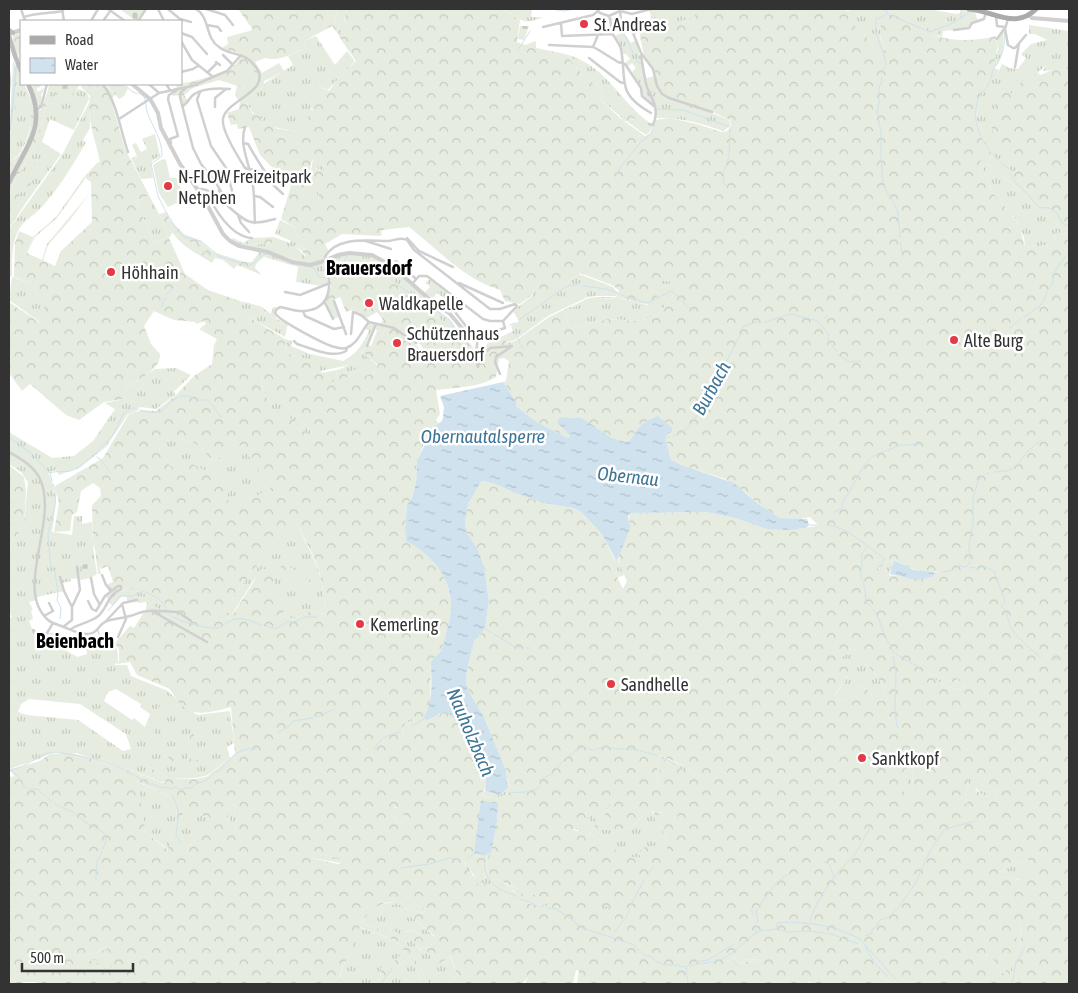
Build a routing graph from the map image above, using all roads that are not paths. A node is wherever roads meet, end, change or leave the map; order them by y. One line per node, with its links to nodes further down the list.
1 (21, 9): 23 (street)
2 (98, 9): 26 (street)
3 (146, 9): 28 (street)
4 (168, 9): 31 (street)
5 (198, 9): 34 (street)
6 (206, 9): 18 (street)
7 (222, 9): 18 (street)
8 (651, 9): 16 (street)
9 (969, 9): 10 (main road)
10 (974, 9): 17 (main road)
11 (1036, 9): 21 (main road)
12 (40, 10): 13 (street); 23 (street)
13 (63, 10)
14 (110, 10): 27 (street)
15 (597, 10): 22 (street); 32 (street)
16 (620, 10): 20 (street); 29 (street)
17 (986, 11): 19 (main road); 40 (street)
18 (221, 13): 35 (street)
19 (996, 14): 24 (main road); 38 (street)
20 (614, 15): 22 (street); 29 (street)
21 (1029, 15): 24 (main road); 30 (street)
22 (609, 16): 33 (street)
23 (24, 17): 25 (street)
24 (1008, 18): 38 (street)
25 (26, 20)
26 (92, 20)
27 (124, 20)
28 (141, 20)
29 (621, 20): 33 (street); 44 (street)
30 (1069, 21)
31 (191, 22)
32 (561, 23): 36 (street); 46 (street)
33 (611, 24): 45 (street)
34 (207, 25): 41 (street); 56 (street)
35 (233, 25)
36 (542, 27)
37 (651, 27): 44 (street)
38 (1005, 27): 48 (street); 50 (street)
39 (20, 30): 42 (street)
40 (954, 30)
41 (221, 31)
42 (11, 33): 67 (main road)
43 (182, 33): 55 (street)
44 (633, 33): 54 (street)
45 (613, 34): 46 (street); 61 (street)
46 (598, 35): 52 (street)
47 (1026, 35): 50 (street)
48 (997, 39)
49 (182, 43): 64 (street)
50 (1019, 43): 66 (street)
51 (549, 45): 52 (street)
52 (593, 47): 61 (street)
53 (9, 49): 58 (street)
54 (641, 53): 88 (street); 90 (street)
55 (207, 54)
56 (241, 54): 63 (street); 98 (street)
57 (223, 55): 63 (street)
58 (9, 57)
59 (589, 58): 72 (street)
60 (218, 63): 65 (street)
61 (622, 63): 72 (street); 88 (street)
62 (210, 64): 65 (street)
63 (233, 65): 71 (street)
64 (198, 66): 69 (street); 70 (street)
65 (213, 67): 70 (street)
66 (1015, 67)
67 (20, 69)
68 (9, 72): 82 (street)
69 (182, 72)
70 (207, 72): 71 (street)
71 (212, 77): 79 (street)
72 (623, 83): 91 (street)
73 (28, 85): 89 (main road)
74 (47, 85): 89 (street)
75 (103, 85): 92 (street)
76 (133, 85): 85 (street)
77 (150, 85): 84 (street)
78 (167, 85): 81 (street)
79 (187, 87): 80 (street); 86 (street)
80 (174, 89): 81 (street); 96 (street)
81 (170, 90): 84 (street)
82 (9, 92)
83 (200, 92): 86 (street); 87 (street); 101 (street)
84 (159, 93): 85 (street)
85 (147, 101): 92 (street); 96 (street)
86 (182, 106): 101 (street)
87 (215, 107)
88 (655, 107): 93 (street)
89 (36, 110): 100 (main road)
90 (712, 112)
91 (651, 113)
92 (119, 119): 97 (street)
93 (649, 124)
94 (245, 127): 95 (street)
95 (243, 143): 98 (street); 99 (street)
96 (172, 150): 102 (street)
97 (128, 152)
98 (250, 169): 99 (street); 105 (street)
99 (267, 180): 104 (street)
100 (9, 183)
101 (219, 188): 106 (street)
102 (197, 190): 103 (street); 117 (street)
103 (207, 190): 106 (street); 112 (street)
104 (283, 194)
105 (254, 196): 107 (street); 110 (street)
106 (221, 201): 108 (street)
107 (273, 207)
108 (238, 214): 110 (street); 111 (street)
109 (275, 218): 110 (street)
110 (255, 223)
111 (249, 232)
112 (252, 238)
113 (406, 239): 114 (street); 120 (street); 123 (street)
114 (362, 240): 115 (street); 117 (street)
115 (391, 249)
116 (396, 256): 118 (street)
117 (326, 260): 119 (street); 122 (street)
118 (395, 260): 119 (street); 121 (street)
119 (392, 266): 124 (street)
120 (454, 267)
121 (416, 279): 124 (street); 134 (street)
122 (330, 280): 126 (street); 128 (street)
123 (456, 282): 130 (street); 134 (street)
124 (412, 284): 141 (street)
125 (318, 286): 126 (street)
126 (322, 287): 127 (street)
127 (285, 292)
128 (324, 301): 131 (street); 133 (street)
129 (334, 301): 137 (street)
130 (503, 303)
131 (303, 312): 137 (street); 145 (street)
132 (455, 312): 141 (street)
133 (333, 319)
134 (503, 321): 140 (street)
135 (369, 322): 136 (street); 139 (street); 145 (street)
136 (376, 324): 143 (street); 144 (street)
137 (344, 327): 138 (street)
138 (346, 334)
139 (351, 334)
140 (478, 334): 141 (street); 146 (street)
141 (470, 335)
142 (294, 341): 145 (street)
143 (416, 343)
144 (367, 346)
145 (347, 348)
146 (500, 374)
147 (9, 452): 160 (street)
148 (77, 567): 158 (street)
149 (102, 574): 152 (street)
150 (60, 577): 158 (street)
151 (91, 578): 157 (street)
152 (110, 590): 157 (street); 161 (street)
153 (136, 600): 156 (street)
154 (88, 601): 157 (street)
155 (49, 603): 160 (street)
156 (122, 604): 162 (street); 165 (street)
157 (100, 605)
158 (72, 607): 163 (street)
159 (150, 611): 162 (street); 164 (street); 172 (street)
160 (44, 616): 166 (street)
161 (98, 617): 165 (street); 167 (street)
162 (126, 617): 165 (street); 171 (street)
163 (72, 620): 167 (street); 168 (street)
164 (192, 621)
165 (105, 622): 169 (street)
166 (53, 623): 168 (street); 170 (street)
167 (76, 626): 169 (street)
168 (63, 627): 169 (street)
169 (70, 629)
170 (33, 630)
171 (118, 637)
172 (207, 642)

